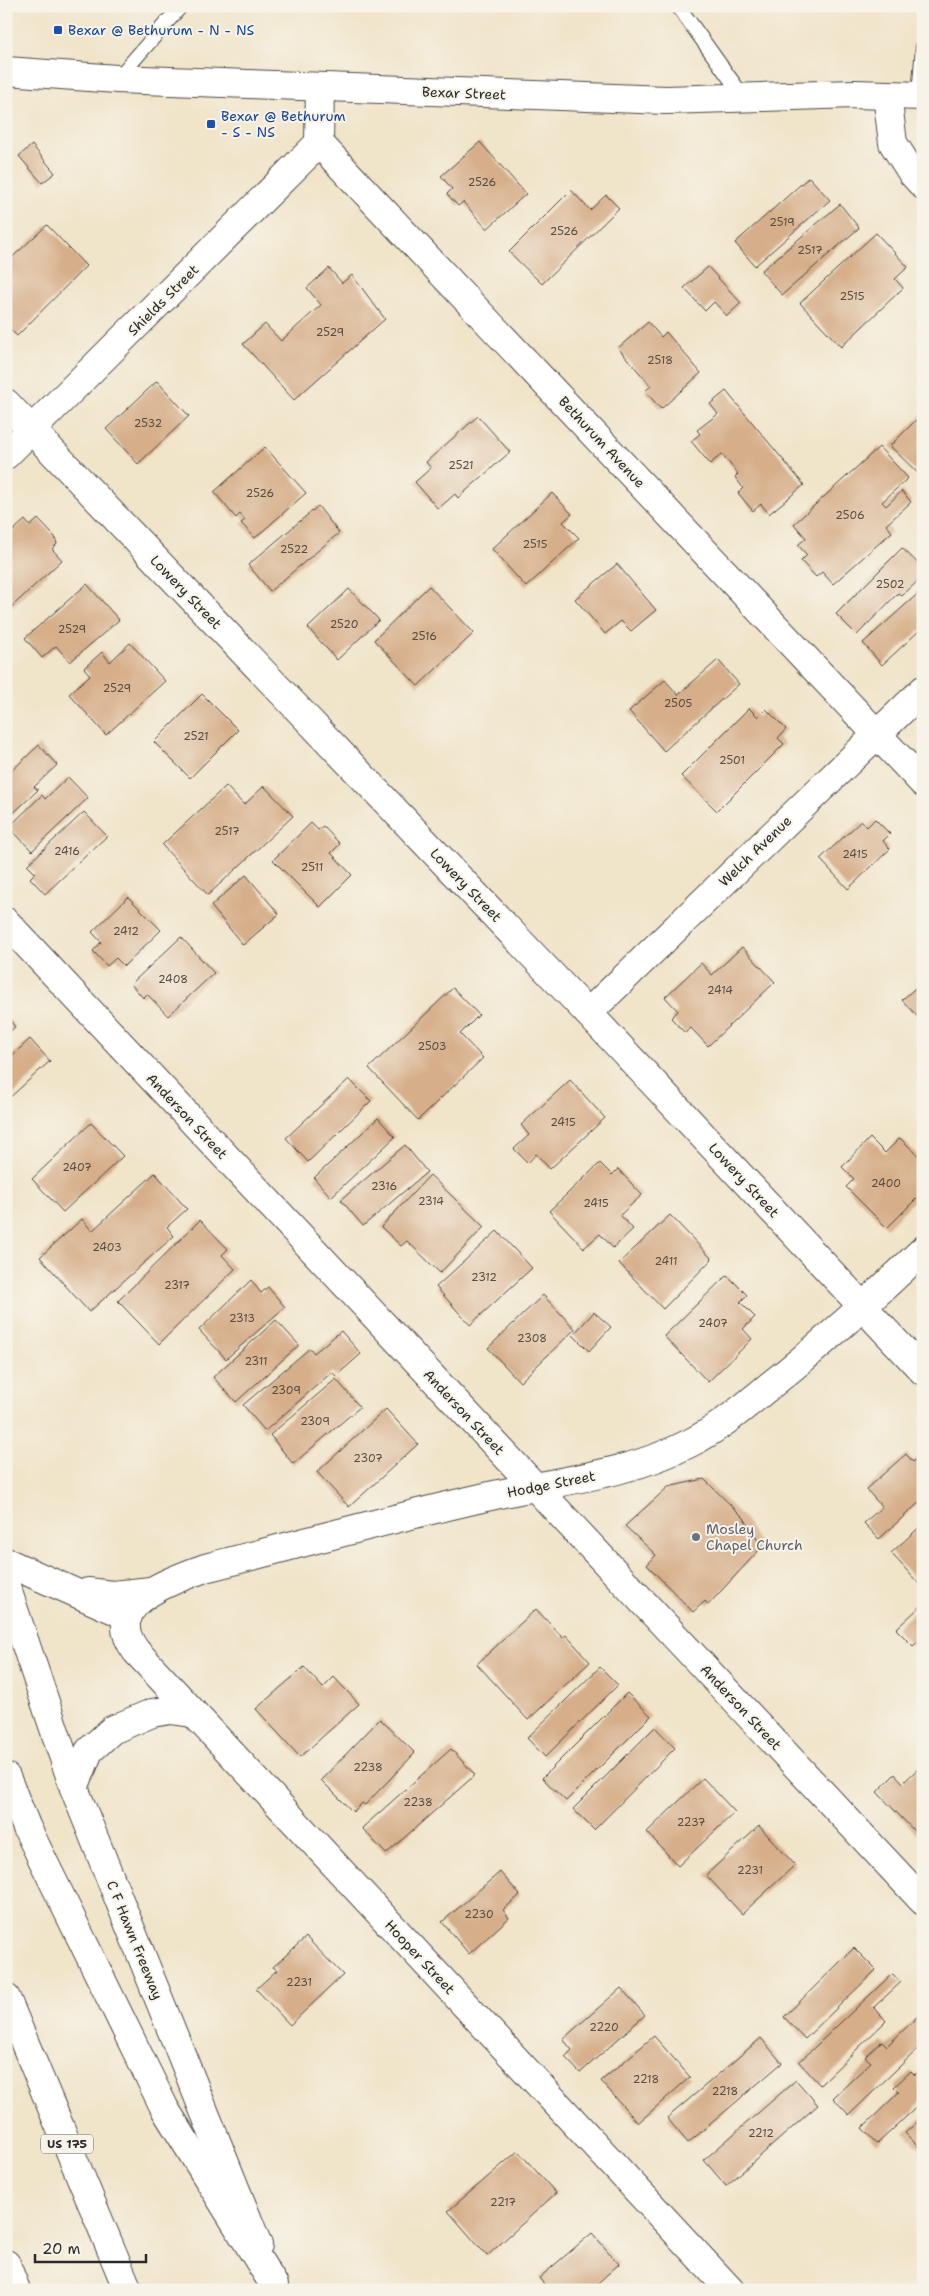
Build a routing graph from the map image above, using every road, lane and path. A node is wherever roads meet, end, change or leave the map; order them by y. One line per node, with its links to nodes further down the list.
1 (181, 6): 5 (lane)
2 (678, 6): 9 (lane)
3 (923, 46): 8 (lane)
4 (6, 71): 5 (main road, Bexar Street)
5 (117, 78): 6 (main road, Bexar Street)
6 (320, 87): 9 (main road, Bexar Street); 10 (main road)
7 (886, 95): 8 (main road, Bexar Street); 9 (main road, Bexar Street); 11 (main road)
8 (921, 96)
9 (744, 99)
10 (318, 143): 13 (main road, Shields Street); 16 (main road, Bethurum Avenue)
11 (923, 185)
12 (6, 403): 13 (main road, Lowery Street)
13 (32, 431): 14 (main road, Shields Street); 19 (main road, Lowery Street)
14 (6, 455)
15 (923, 690): 16 (main road, Welch Avenue)
16 (876, 734): 17 (main road, Bethurum Avenue); 19 (main road, Welch Avenue)
17 (923, 783)
18 (6, 922): 23 (main road, Anderson Street)
19 (588, 1013): 21 (main road, Lowery Street)
20 (923, 1250): 21 (main road, Hodge Street)
21 (863, 1307): 22 (main road, Lowery Street); 23 (main road, Hodge Street)
22 (923, 1370)
23 (535, 1488): 27 (main road, Hodge Street); 32 (main road, Anderson Street)
24 (6, 1562): 26 (main road)
25 (6, 1586): 31 (main road, C F Hawn Freeway)
26 (71, 1590): 27 (main road); 28 (main road)
27 (152, 1591): 28 (main road, Hodge Street)
28 (128, 1616): 29 (main road, Hooper Street)
29 (192, 1713): 31 (main road); 38 (main road, Hooper Street)
30 (6, 1777): 35 (main road)
31 (74, 1788): 35 (main road, C F Hawn Freeway)
32 (923, 1901)
33 (6, 1998): 37 (main road, US 175)
34 (6, 2264): 36 (main road)
35 (275, 2287)
36 (16, 2290)
37 (128, 2290)
38 (730, 2290)

